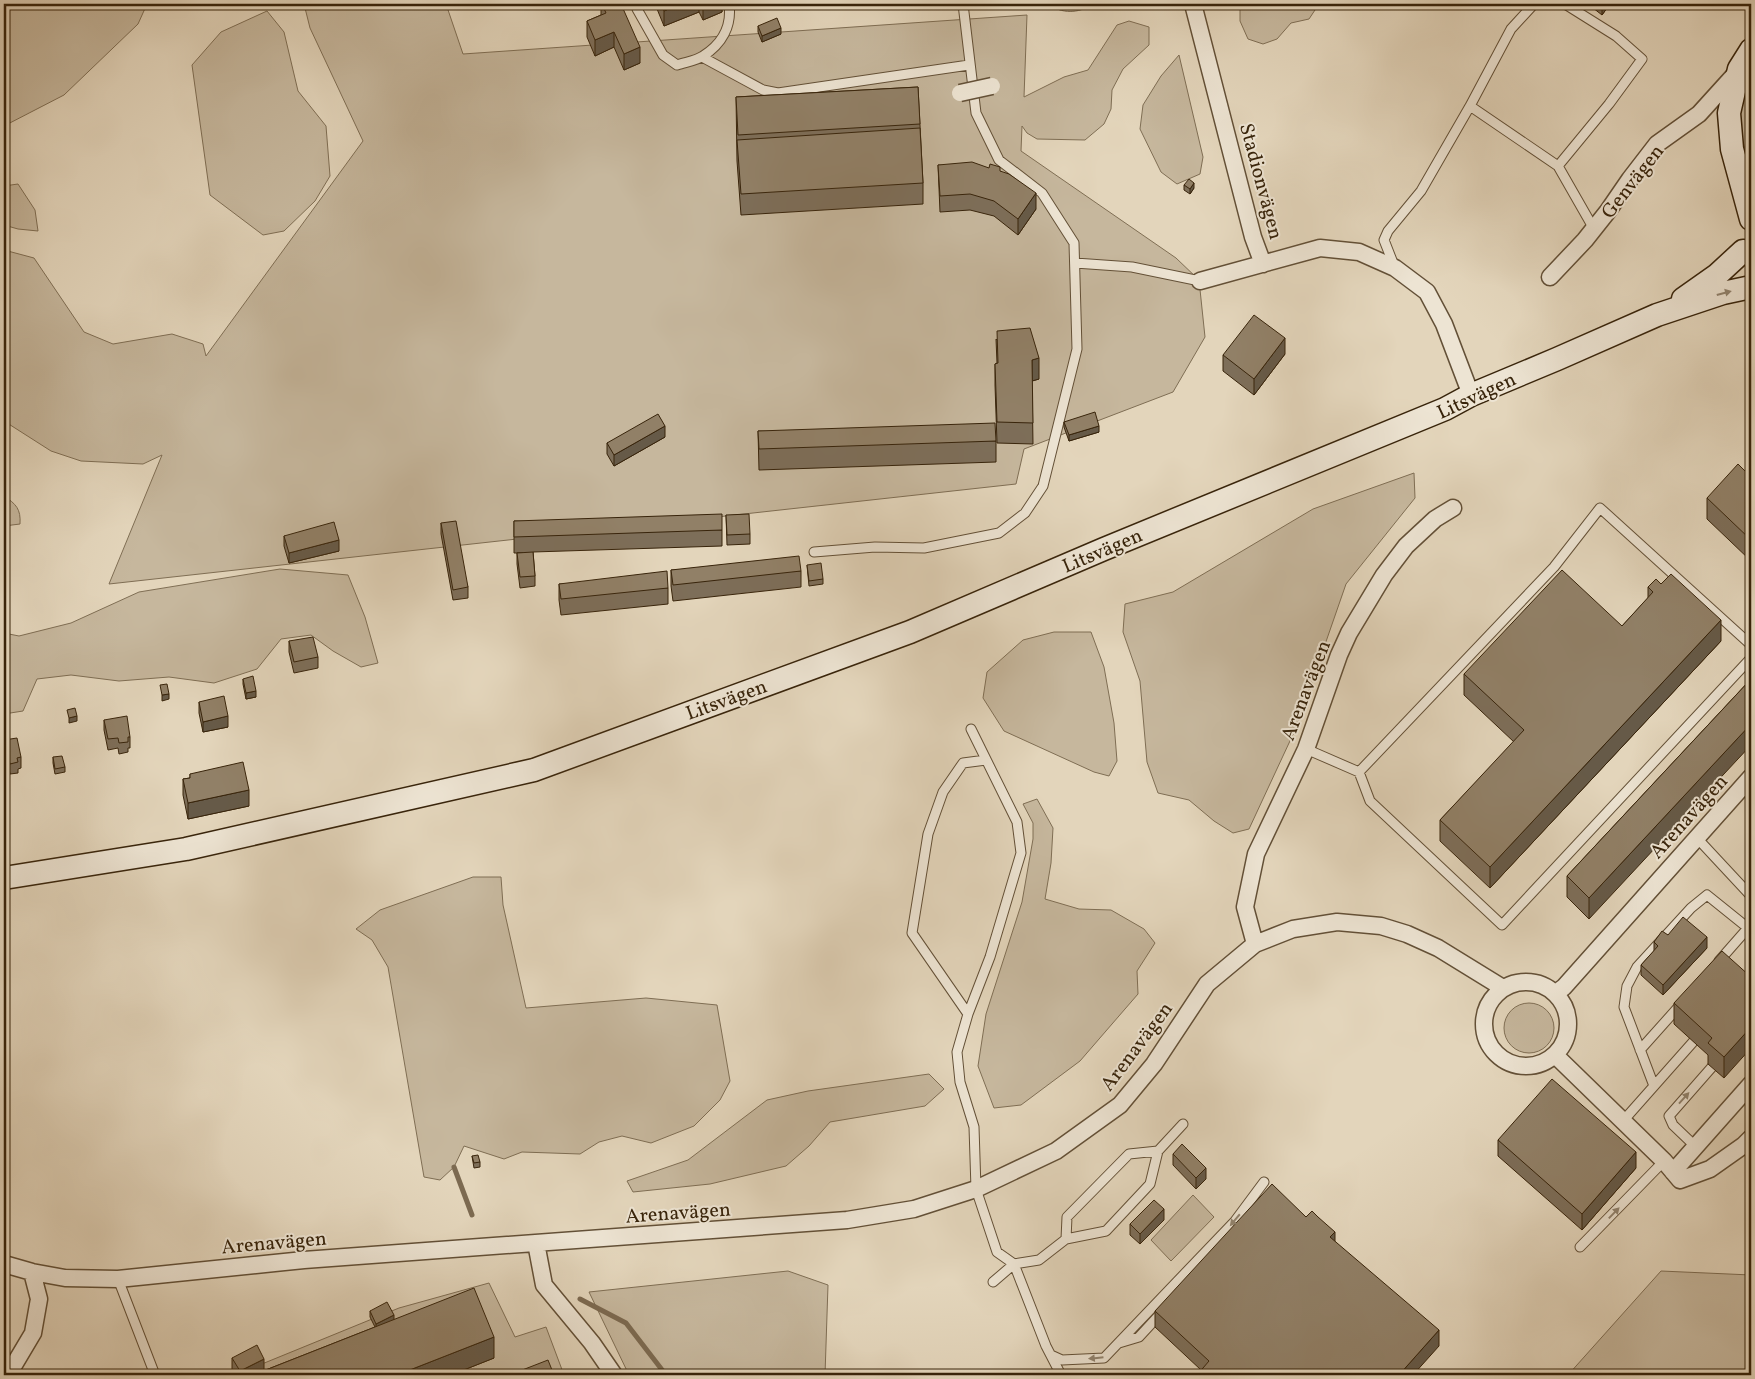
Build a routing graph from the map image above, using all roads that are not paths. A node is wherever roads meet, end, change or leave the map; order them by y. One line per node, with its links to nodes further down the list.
1 (730, 4): 8 (lane)
2 (963, 4): 9 (lane)
3 (1193, 4): 21 (street, Stadionvägen)
4 (1534, 4): 13 (lane)
5 (1565, 4): 15 (lane)
6 (637, 9): 8 (lane)
7 (1751, 50): 10 (main road, Genvägen)
8 (702, 57): 9 (lane)
9 (969, 65): 20 (lane)
10 (1739, 70): 14 (main road, Genvägen); 18 (street, Genvägen)
11 (992, 86): 12 (street, bridge)
12 (960, 93)
13 (1470, 106): 15 (lane); 22 (lane)
14 (1732, 149): 16 (main road); 17 (main road, Genvägen)
15 (1558, 166): 18 (lane)
16 (1751, 176)
17 (1751, 219)
18 (1594, 229): 23 (street, Genvägen)
19 (1747, 241): 24 (main road); 27 (main road, Litsvägen)
20 (1075, 263): 25 (lane); 30 (lane)
21 (1263, 264): 22 (street, Stadionvägen); 25 (street)
22 (1395, 268): 28 (street, Stadionvägen)
23 (1550, 277)
24 (1751, 278)
25 (1200, 281)
26 (1751, 287): 27 (main road, Litsvägen, one-way to 26)
27 (1664, 312): 28 (main road, Litsvägen)
28 (1471, 395): 39 (main road, Litsvägen)
29 (1453, 508): 34 (street, Arenavägen)
30 (814, 552)
31 (1751, 645): 36 (lane)
32 (1751, 658): 36 (lane)
33 (971, 729): 35 (lane)
34 (1306, 749): 36 (lane); 42 (street, Arenavägen)
35 (986, 760): 47 (lane); 47 (lane)
36 (1359, 772)
37 (1751, 777): 38 (street, Arenavägen)
38 (1697, 838): 40 (lane); 46 (street, Arenavägen)
39 (4, 878)
40 (1751, 896)
41 (1750, 926): 43 (lane); 49 (lane)
42 (1255, 944): 44 (street, Arenavägen); 61 (street, Arenavägen)
43 (1710, 971)
44 (1503, 988): 46 (street); 50 (street)
45 (1691, 992): 49 (lane)
46 (1556, 993): 50 (street)
47 (968, 1014): 61 (lane)
48 (1693, 1042): 53 (lane)
49 (1640, 1050): 53 (lane)
50 (1555, 1055): 54 (street)
51 (1712, 1067): 57 (lane, one-way to 51)
52 (1751, 1084): 57 (street)
53 (1654, 1086): 54 (lane)
54 (1623, 1121): 59 (street)
55 (1184, 1124): 58 (lane)
56 (1751, 1138): 59 (street)
57 (1696, 1147): 59 (street)
58 (1158, 1151): 62 (lane); 62 (lane)
59 (1669, 1166): 64 (lane, one-way to 59)
60 (1264, 1182): 69 (lane, one-way to 69)
61 (976, 1190): 63 (street, Arenavägen); 66 (lane)
62 (1066, 1239): 66 (lane)
63 (536, 1243): 68 (street, Arenavägen); 75 (street)
64 (1580, 1248)
65 (4, 1264): 67 (street, Arenavägen)
66 (1014, 1264): 70 (lane); 72 (lane)
67 (32, 1272): 68 (street, Arenavägen); 73 (street)
68 (118, 1279): 74 (lane)
69 (1178, 1280): 71 (lane); 71 (lane)
70 (993, 1282)
71 (1118, 1343): 72 (lane, one-way to 72)
72 (1051, 1355): 76 (lane)
73 (8, 1375)
74 (155, 1375)
75 (614, 1375)
76 (1061, 1375)

